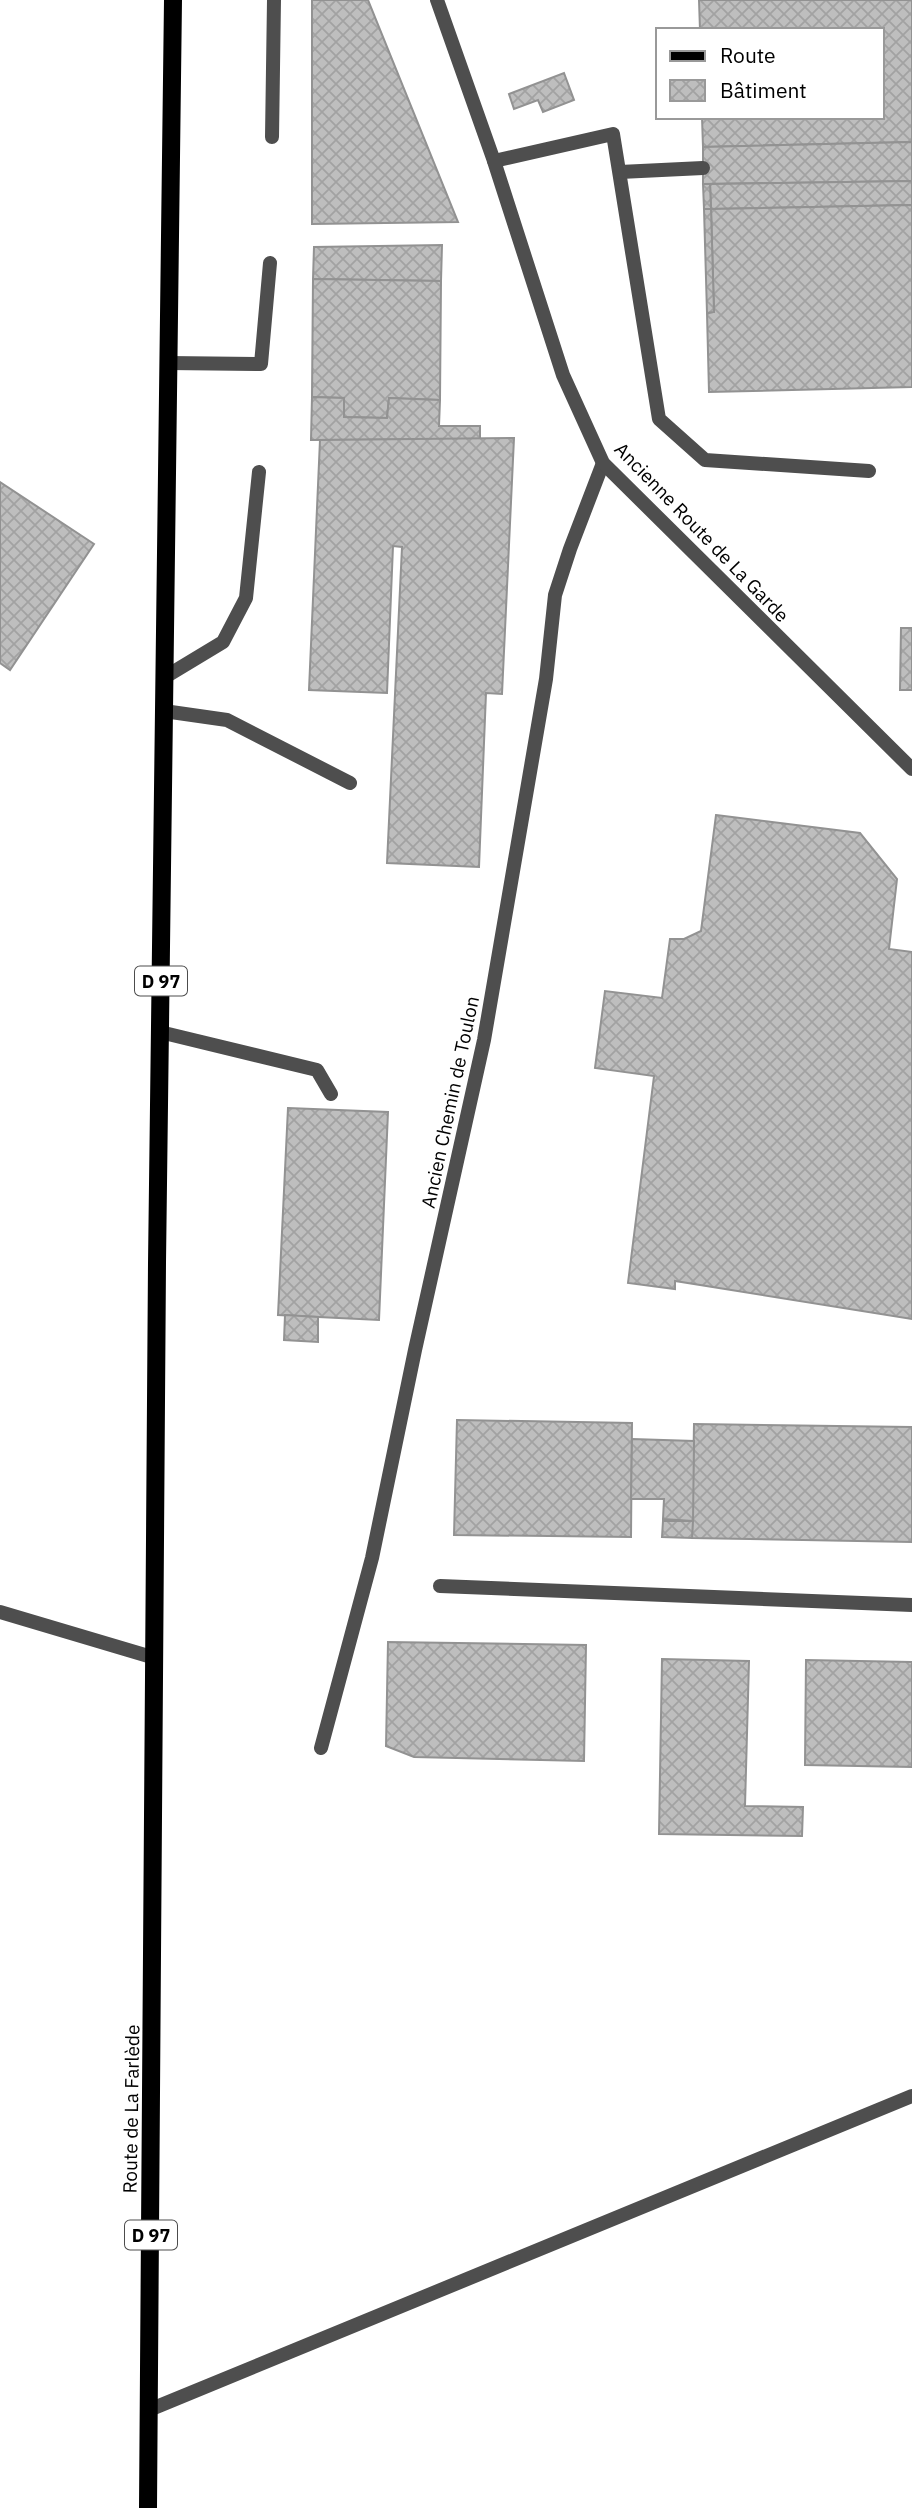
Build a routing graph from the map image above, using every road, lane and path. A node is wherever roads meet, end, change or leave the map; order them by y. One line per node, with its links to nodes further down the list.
1 (173, 0): 9 (main road, D 97)
2 (274, 0): 4 (street)
3 (437, 0): 5 (street, Ancienne Route de La Garde)
4 (272, 137)
5 (495, 161): 7 (street); 10 (street, Ancienne Route de La Garde)
6 (703, 168): 7 (street)
7 (620, 172): 11 (street)
8 (270, 263): 9 (street)
9 (168, 363): 13 (main road, D 97)
10 (603, 463): 15 (street, Ancienne Route de La Garde); 23 (street, Ancien Chemin de Toulon)
11 (869, 471)
12 (259, 472): 13 (street)
13 (165, 677): 14 (main road, D 97)
14 (164, 711): 16 (street); 17 (main road, D 97)
15 (912, 769)
16 (350, 783)
17 (160, 1032): 18 (street); 22 (main road, D 97)
18 (331, 1094)
19 (440, 1587): 20 (street)
20 (912, 1605)
21 (0, 1612): 22 (street)
22 (155, 1658): 25 (main road, Route de La Farlède / D 97)
23 (321, 1748)
24 (912, 2096): 25 (street)
25 (149, 2410): 26 (main road, Route de La Farlède / D 97)
26 (148, 2508)

